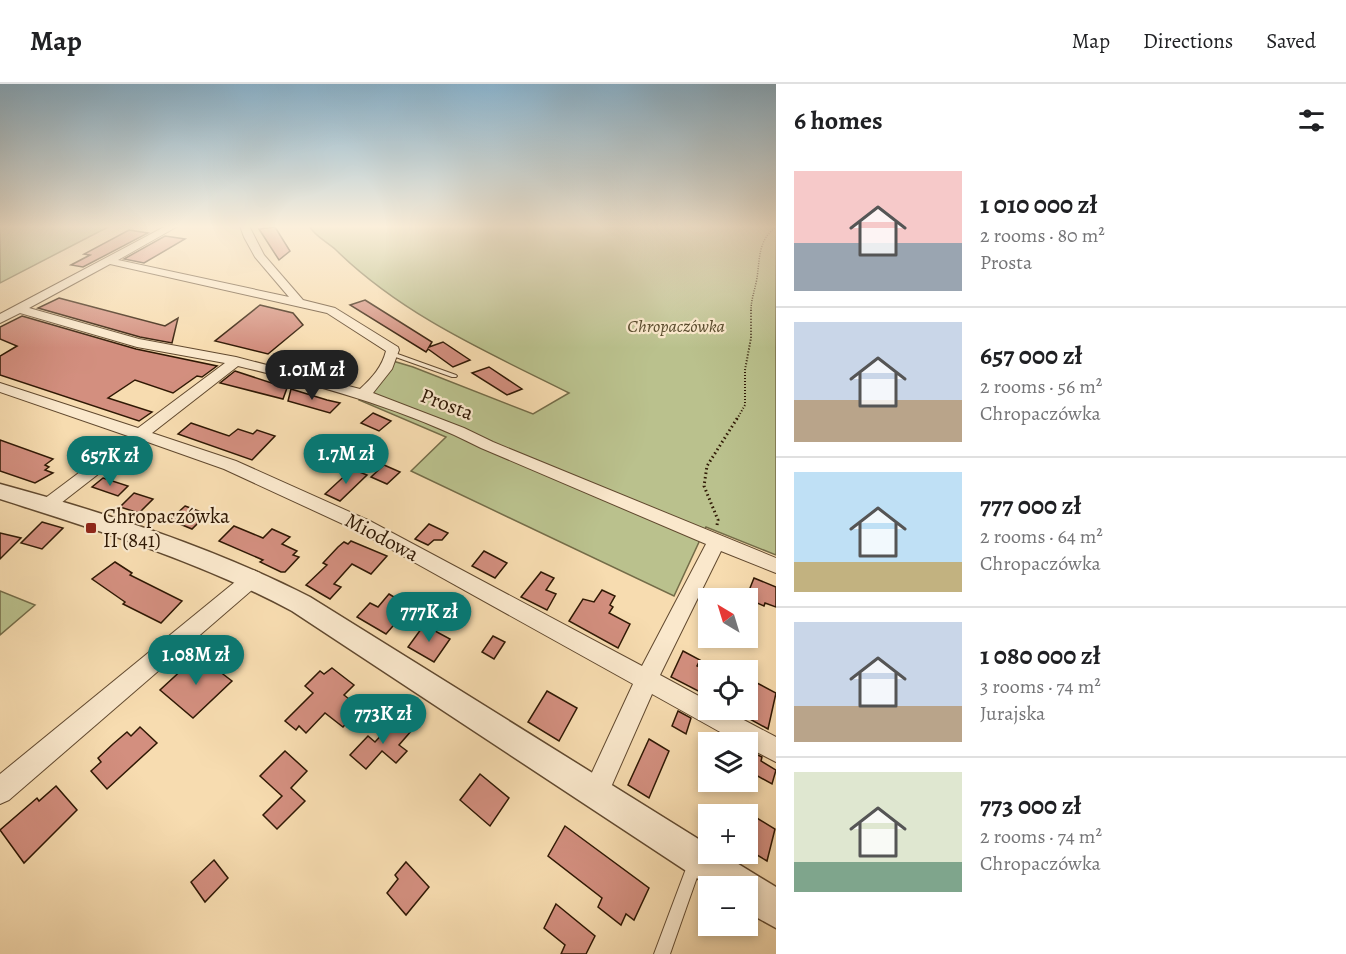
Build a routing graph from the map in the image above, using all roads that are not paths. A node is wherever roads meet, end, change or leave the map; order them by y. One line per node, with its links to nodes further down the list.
1 (98, 267): 5 (street)
2 (135, 267): 4 (street)
3 (268, 267): 4 (street)
4 (298, 302): 6 (street)
5 (7, 313): 7 (street, Prosta)
6 (392, 352): 8 (lane); 10 (street)
7 (236, 361): 10 (street, Prosta); 11 (street)
8 (454, 376)
9 (0, 387): 11 (street, Miodowa)
10 (363, 394): 14 (street, Prosta)
11 (140, 436): 13 (street); 17 (street, Miodowa)
12 (0, 491): 13 (street)
13 (46, 506): 16 (street)
14 (716, 542): 15 (street, Prosta); 17 (street)
15 (776, 566)
16 (253, 578): 19 (street); 20 (street)
17 (646, 681): 18 (street, Miodowa); 20 (street)
18 (776, 750)
19 (0, 791)
20 (595, 794): 21 (street)
21 (697, 858): 22 (street); 25 (lane)
22 (725, 876)
23 (758, 897): 24 (street)
24 (776, 909)
25 (662, 954)

